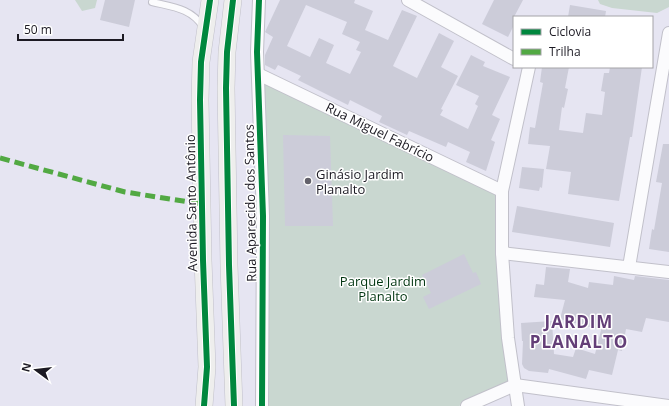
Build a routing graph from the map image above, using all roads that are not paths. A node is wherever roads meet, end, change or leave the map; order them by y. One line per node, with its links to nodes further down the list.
1 (210, 0): 6 (street, Avenida Santo Antônio)
2 (233, 0): 17 (street)
3 (259, 0): 10 (street, Rua Aparecido dos Santos)
4 (408, 0): 8 (street)
5 (152, 2): 6 (lane)
6 (205, 30): 16 (street, Avenida Santo Antônio)
7 (669, 33): 13 (street)
8 (513, 58)
9 (529, 68): 11 (street)
10 (258, 74): 11 (street, Rua Miguel Fabrício); 18 (street, Rua Aparecido dos Santos)
11 (502, 191): 12 (street)
12 (502, 253): 13 (street); 15 (street)
13 (629, 267): 14 (street)
14 (669, 272)
15 (515, 385): 19 (street); 20 (street); 21 (street)
16 (204, 406)
17 (234, 406)
18 (262, 406)
19 (467, 406)
20 (518, 406)
21 (669, 406)

